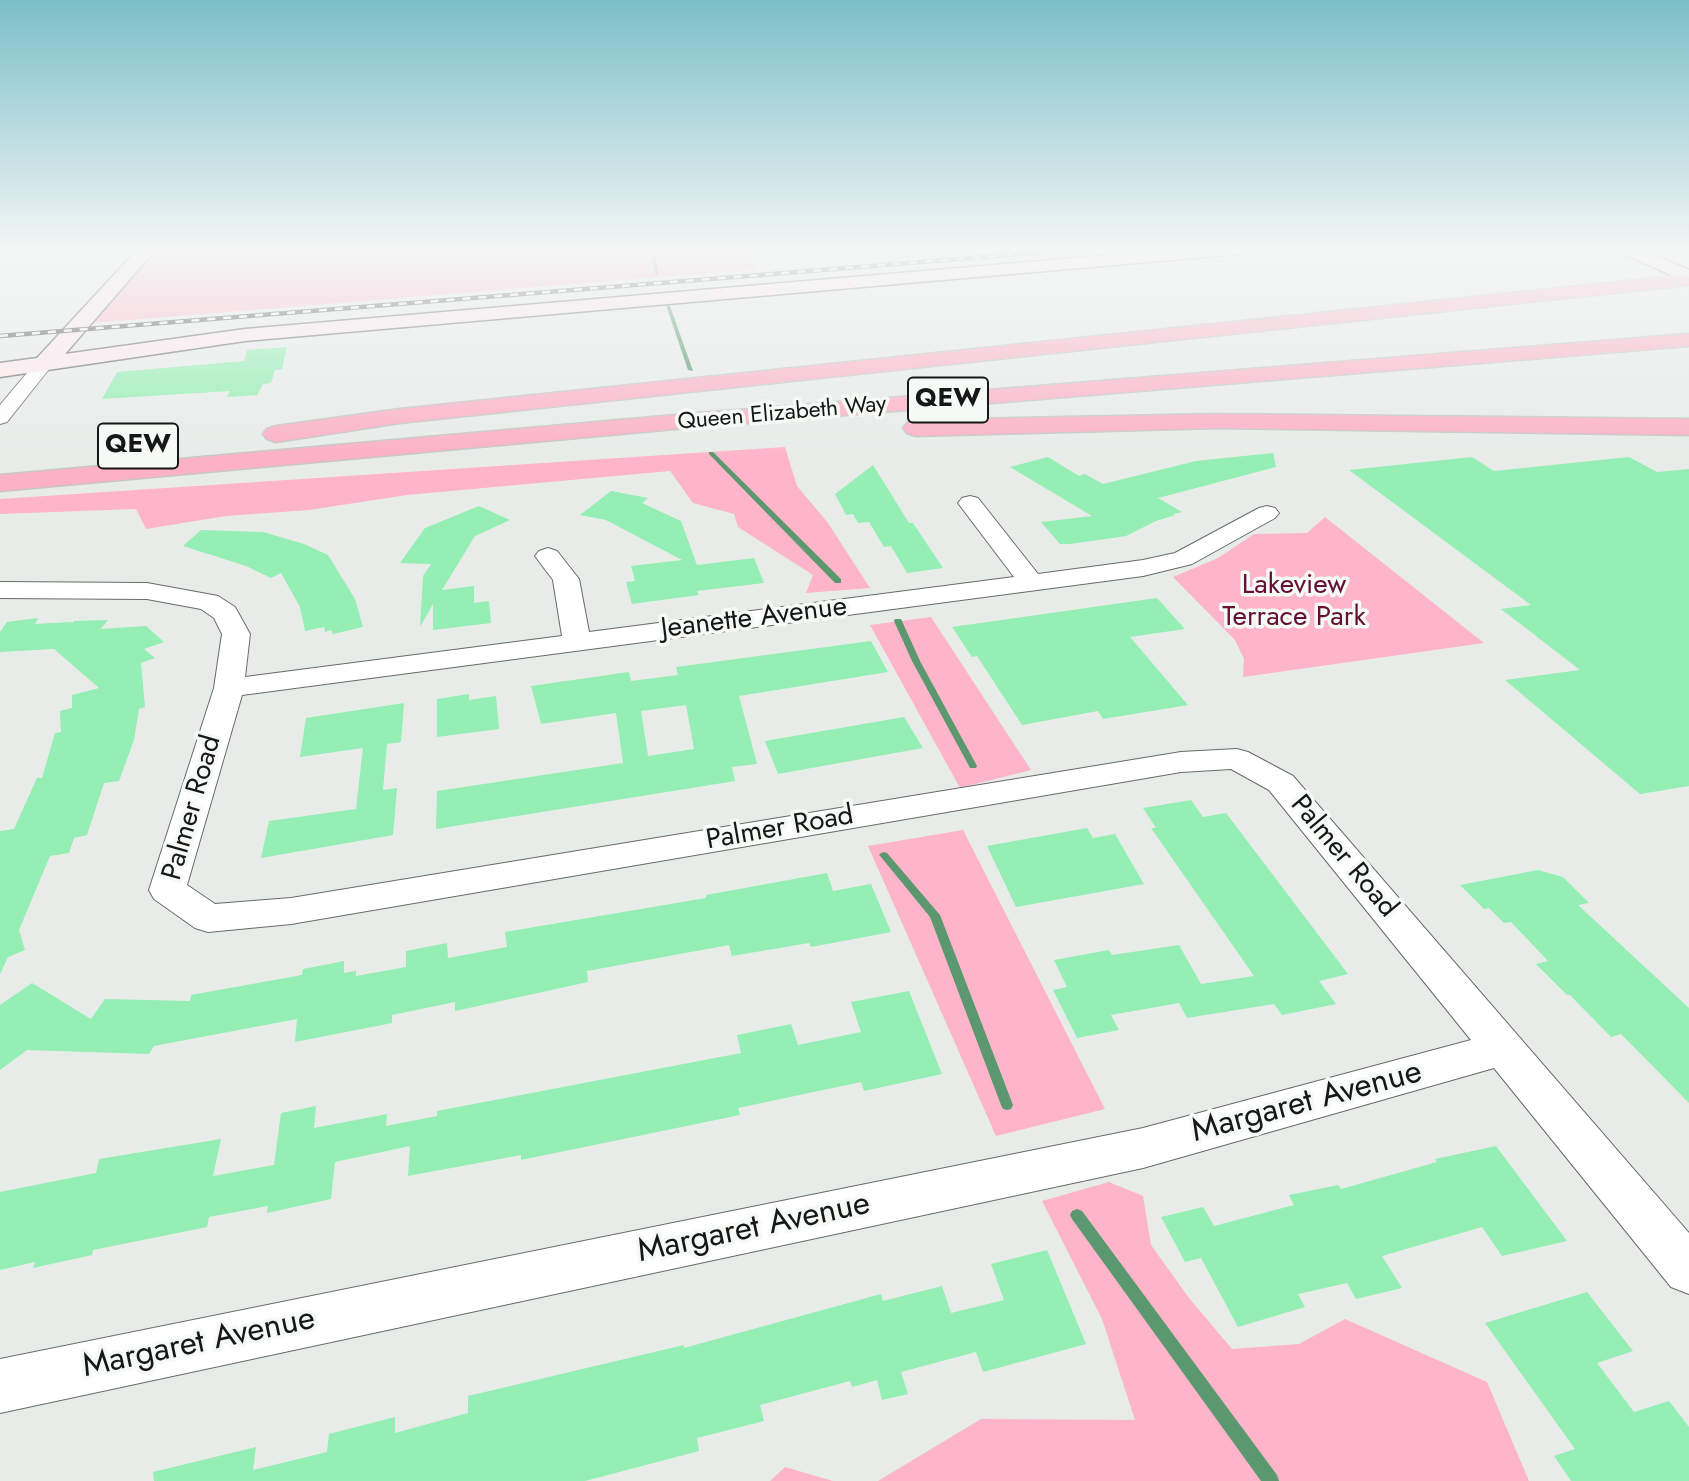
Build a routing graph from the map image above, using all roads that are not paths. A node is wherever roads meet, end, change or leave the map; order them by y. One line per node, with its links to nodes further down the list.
1 (85, 318): 6 (street)
2 (425, 318): 6 (street)
3 (1300, 318): 12 (highway)
4 (1689, 319): 12 (highway, Queen Elizabeth Way / QEW)
5 (1689, 340): 14 (highway, Queen Elizabeth Way / QEW)
6 (44, 364): 7 (street); 8 (street)
7 (0, 370)
8 (0, 418)
9 (1689, 426): 10 (highway)
10 (896, 429)
11 (869, 430): 14 (highway)
12 (276, 435): 13 (highway, Queen Elizabeth Way / QEW)
13 (69, 452)
14 (208, 465): 15 (highway, Queen Elizabeth Way / QEW)
15 (0, 483)
16 (970, 503): 19 (street)
17 (1268, 513): 19 (street, Jeanette Avenue)
18 (548, 555): 21 (street)
19 (1031, 582): 21 (street, Jeanette Avenue)
20 (0, 590): 22 (street, Palmer Road)
21 (577, 642): 22 (street, Jeanette Avenue)
22 (229, 688): 23 (street, Palmer Road)
23 (1503, 1048): 24 (street, Palmer Road); 25 (street, Margaret Avenue)
24 (1689, 1270)
25 (0, 1386)

